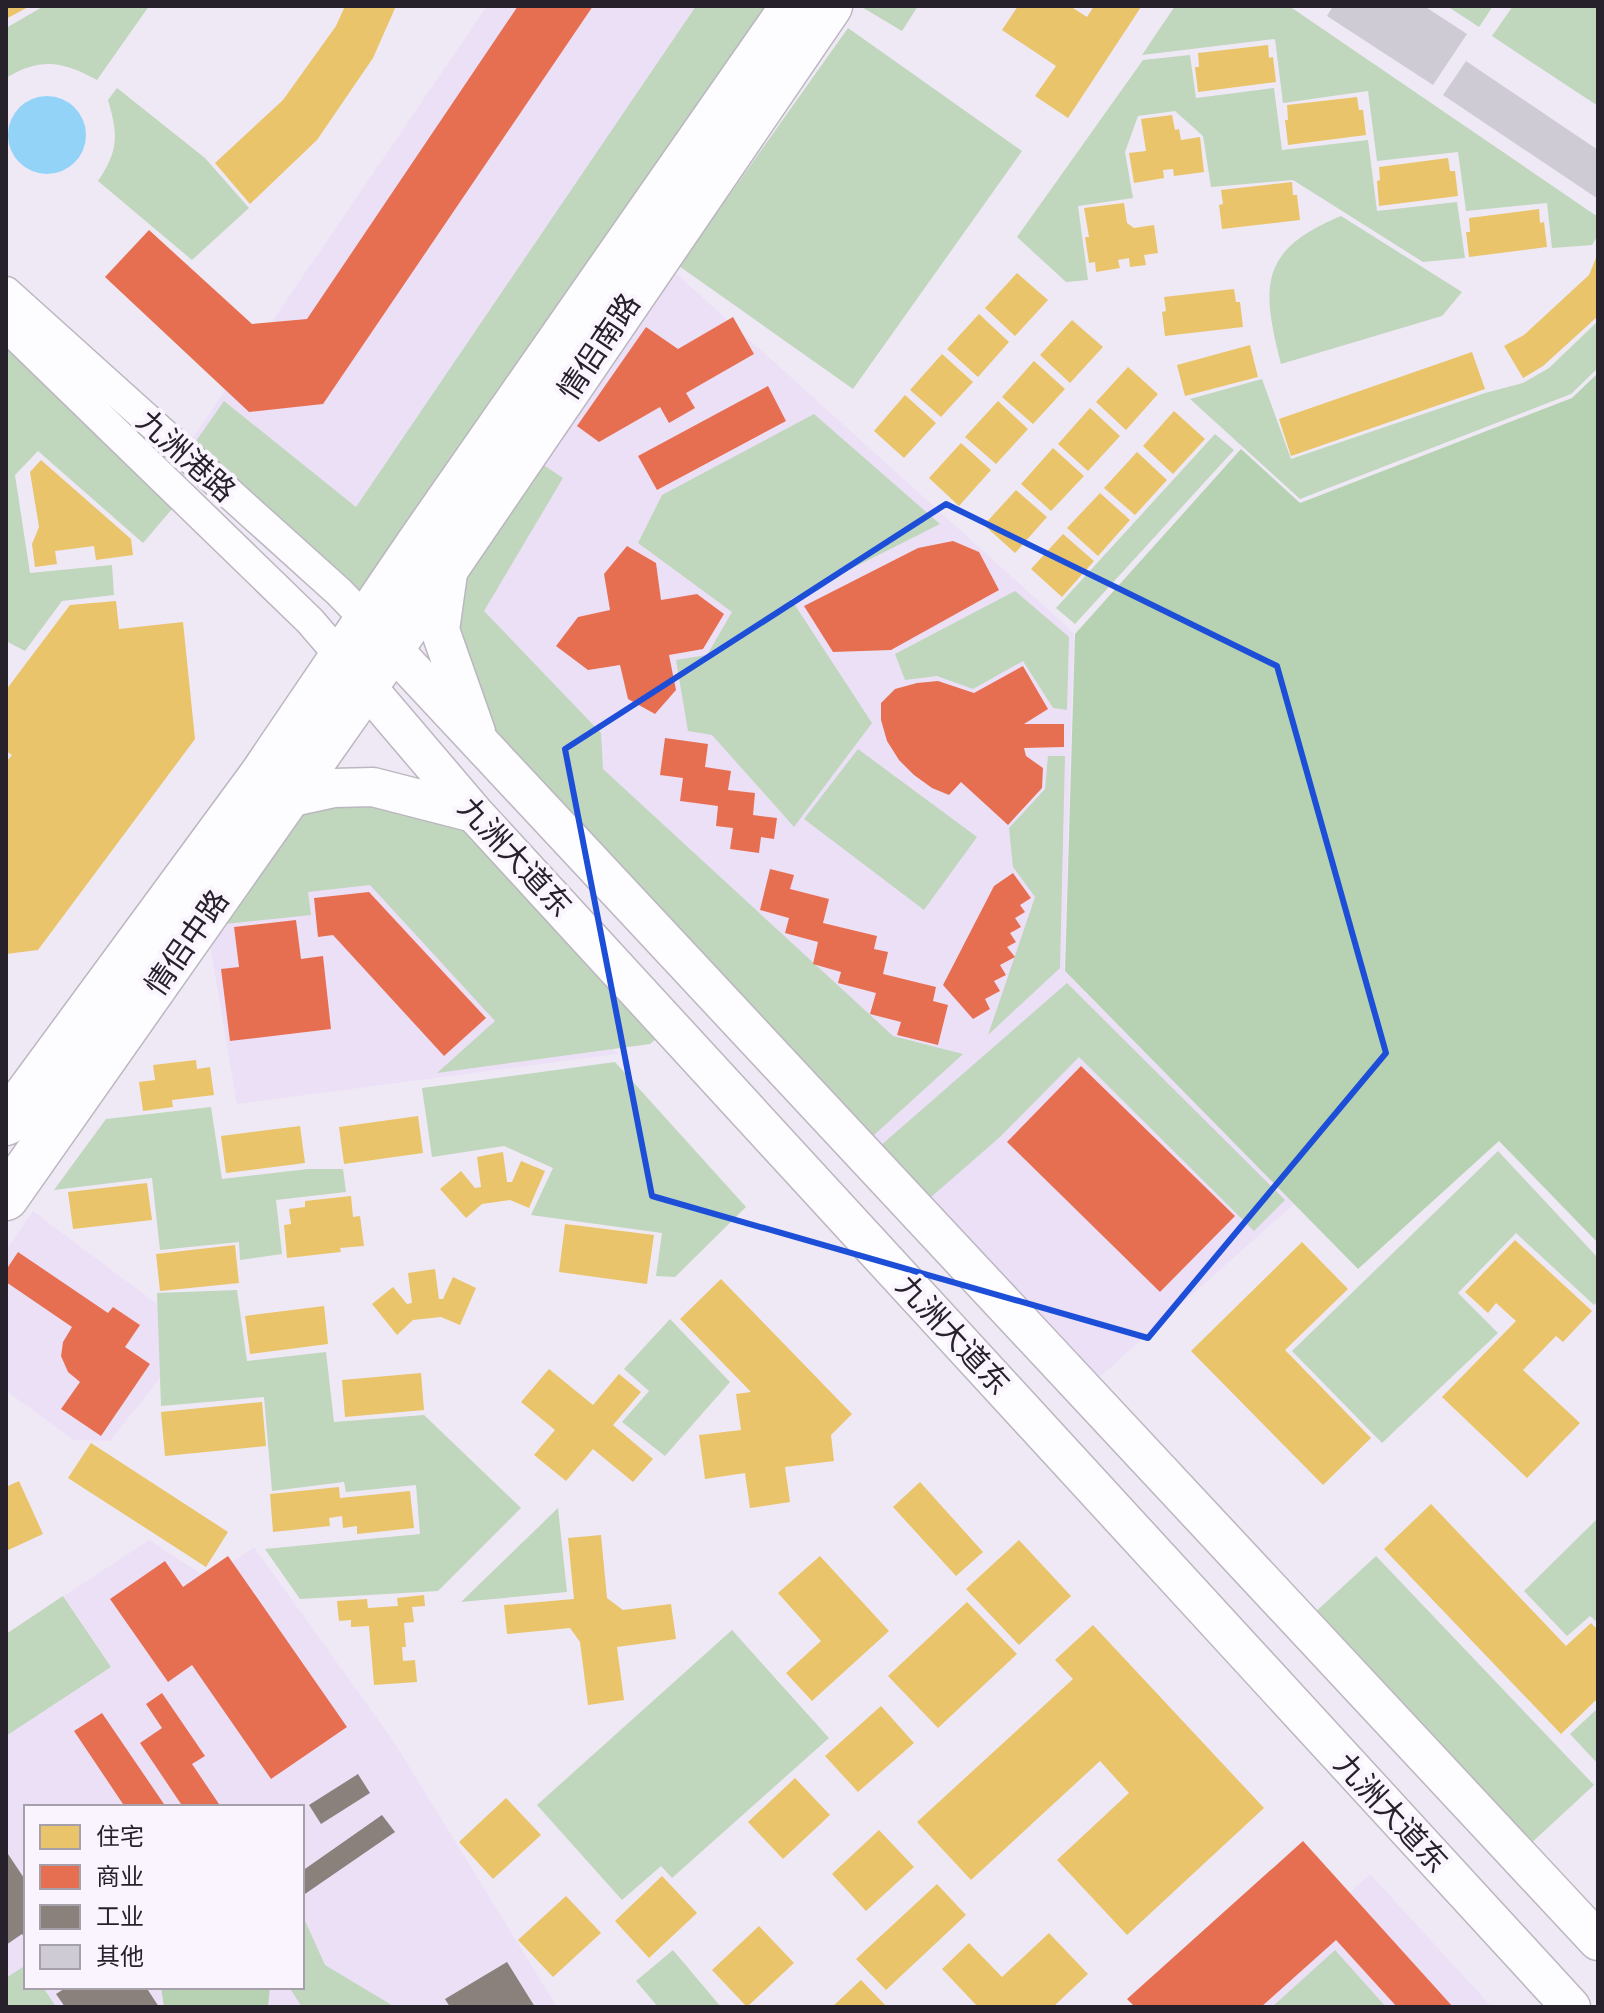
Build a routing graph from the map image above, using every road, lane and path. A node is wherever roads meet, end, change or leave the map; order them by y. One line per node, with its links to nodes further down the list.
1 (793, 6): 6 (highway, 情侣南路)
2 (830, 6): 5 (highway, 情侣南路)
3 (6, 292): 6 (street, 九洲港路)
4 (6, 326): 7 (street, 九洲港路)
5 (449, 566): 6 (highway, 情侣南路); 8 (main road)
6 (379, 634): 7 (highway, 情侣南路); 8 (main road, 九洲大道东)
7 (353, 671): 9 (highway, 情侣中路); 10 (main road, 九洲大道东); 13 (highway, 情侣中路)
8 (481, 746): 11 (main road, 九洲大道东)
9 (288, 798): 10 (main road); 14 (highway, 情侣中路)
10 (474, 813): 12 (main road, 九洲大道东)
11 (613, 887): 12 (main road); 15 (main road, 九洲大道东)
12 (579, 925): 16 (main road, 九洲大道东)
13 (6, 1123)
14 (6, 1198)
15 (1598, 1941)
16 (1571, 2007)

